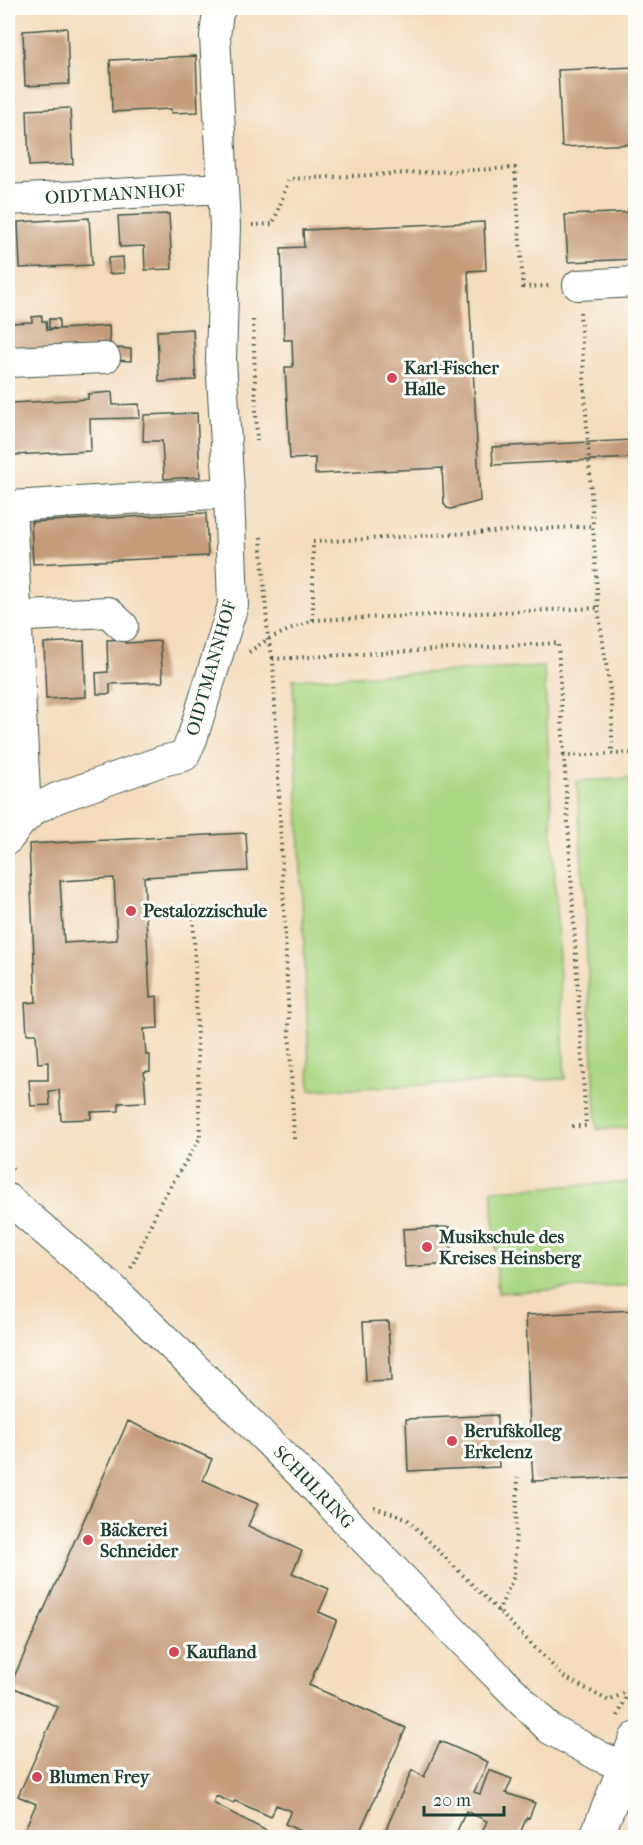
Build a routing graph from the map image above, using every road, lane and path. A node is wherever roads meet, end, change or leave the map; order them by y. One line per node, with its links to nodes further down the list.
1 (221, 8): 2 (street, OIDTMANNHOF)
2 (222, 188): 3 (street, OIDTMANNHOF); 11 (street, OIDTMANNHOF)
3 (8, 200)
4 (250, 225): 6 (path)
5 (636, 282): 6 (street)
6 (578, 285): 13 (path)
7 (253, 319): 10 (path)
8 (105, 358): 9 (street)
9 (8, 362)
10 (257, 448)
11 (229, 494): 12 (street); 22 (street, OIDTMANNHOF)
12 (9, 506): 15 (street)
13 (593, 526): 14 (path); 16 (path)
14 (598, 608): 16 (path); 20 (path)
15 (12, 617): 17 (street); 22 (street)
16 (314, 620): 18 (path)
17 (123, 626)
18 (268, 639)
19 (636, 753): 20 (path)
20 (612, 754): 21 (path)
21 (564, 756): 25 (path); 26 (path)
22 (35, 809): 23 (street, OIDTMANNHOF)
23 (8, 839)
24 (193, 903): 29 (path)
25 (572, 1126)
26 (294, 1139)
27 (8, 1164): 28 (path)
28 (17, 1189): 34 (street, SCHULRING)
29 (122, 1262)
30 (518, 1477): 32 (path)
31 (371, 1506): 32 (path)
32 (498, 1612): 33 (path)
33 (636, 1693)
34 (630, 1753): 35 (main road)
35 (596, 1838)

